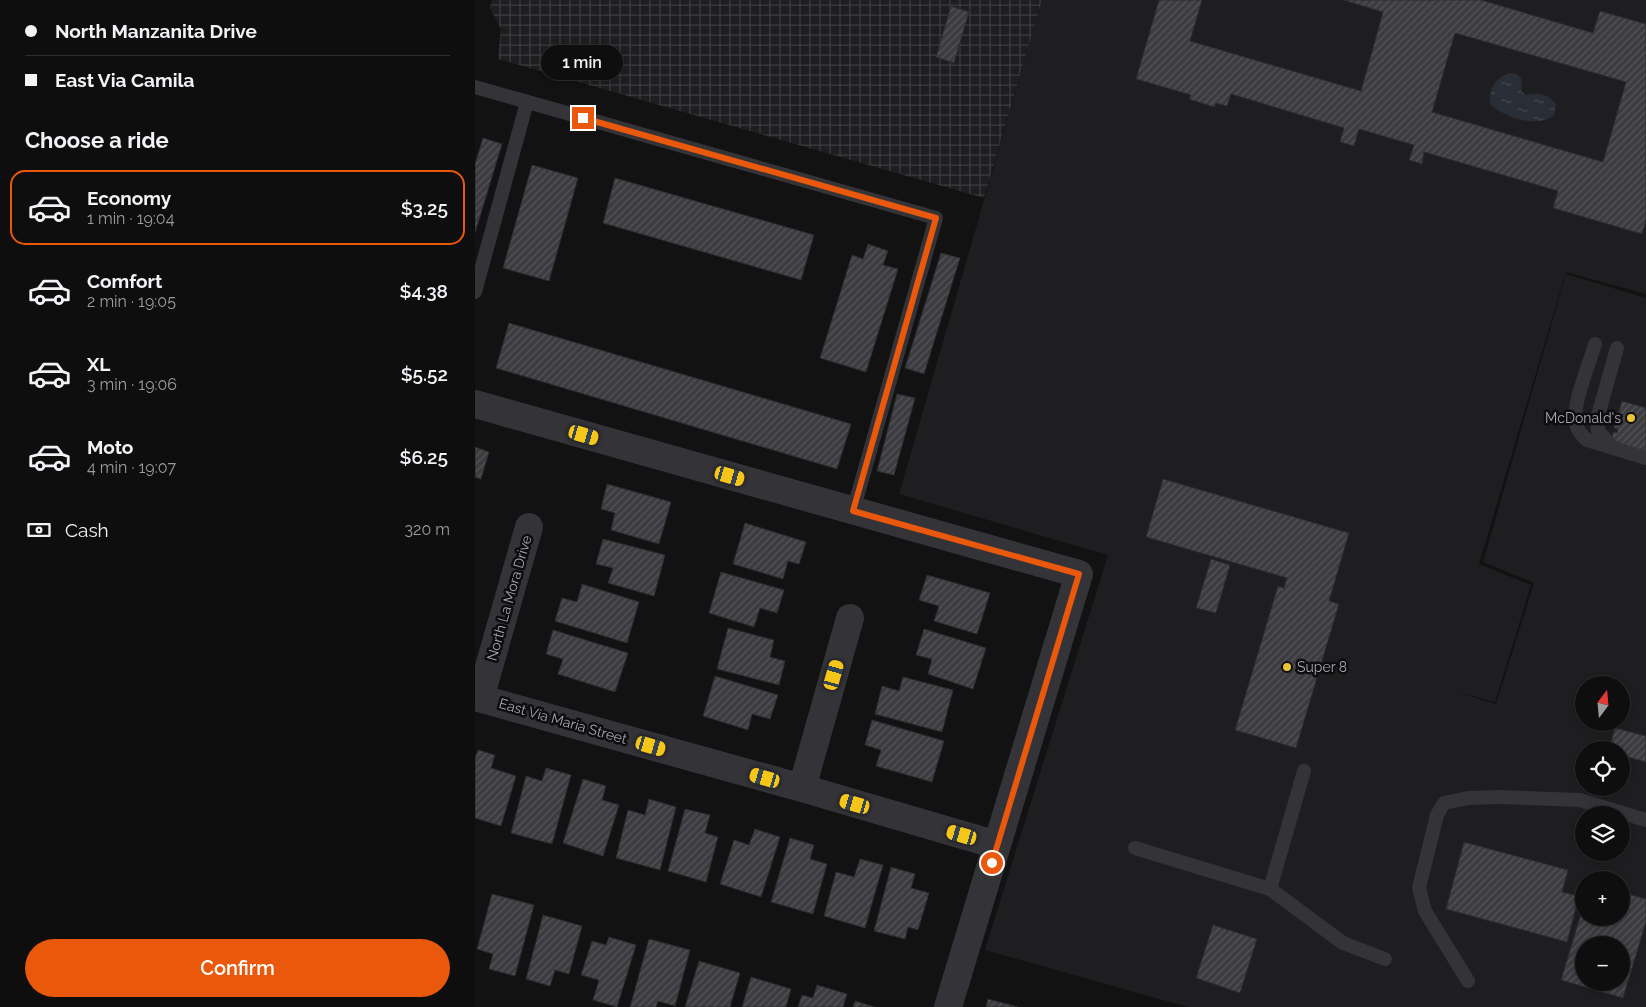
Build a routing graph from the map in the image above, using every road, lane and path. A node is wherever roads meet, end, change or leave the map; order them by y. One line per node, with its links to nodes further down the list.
1 (475, 87): 2 (lane)
2 (527, 102): 3 (lane); 9 (lane)
3 (475, 292)
4 (1595, 344): 7 (lane)
5 (1617, 348): 7 (lane)
6 (475, 404): 9 (street)
7 (1614, 448): 8 (lane)
8 (1646, 458)
9 (853, 511): 16 (street)
10 (529, 527): 12 (street, North La Mora Drive)
11 (850, 618): 14 (street)
12 (477, 697): 14 (street, East Via Maria Street)
13 (1304, 771): 18 (lane)
14 (802, 788): 16 (street, East Via Maria Street)
15 (1646, 820): 20 (lane)
16 (997, 845): 21 (street)
17 (1135, 848): 18 (lane)
18 (1270, 889): 19 (lane)
19 (1385, 959)
20 (1469, 981)
21 (948, 1007)

